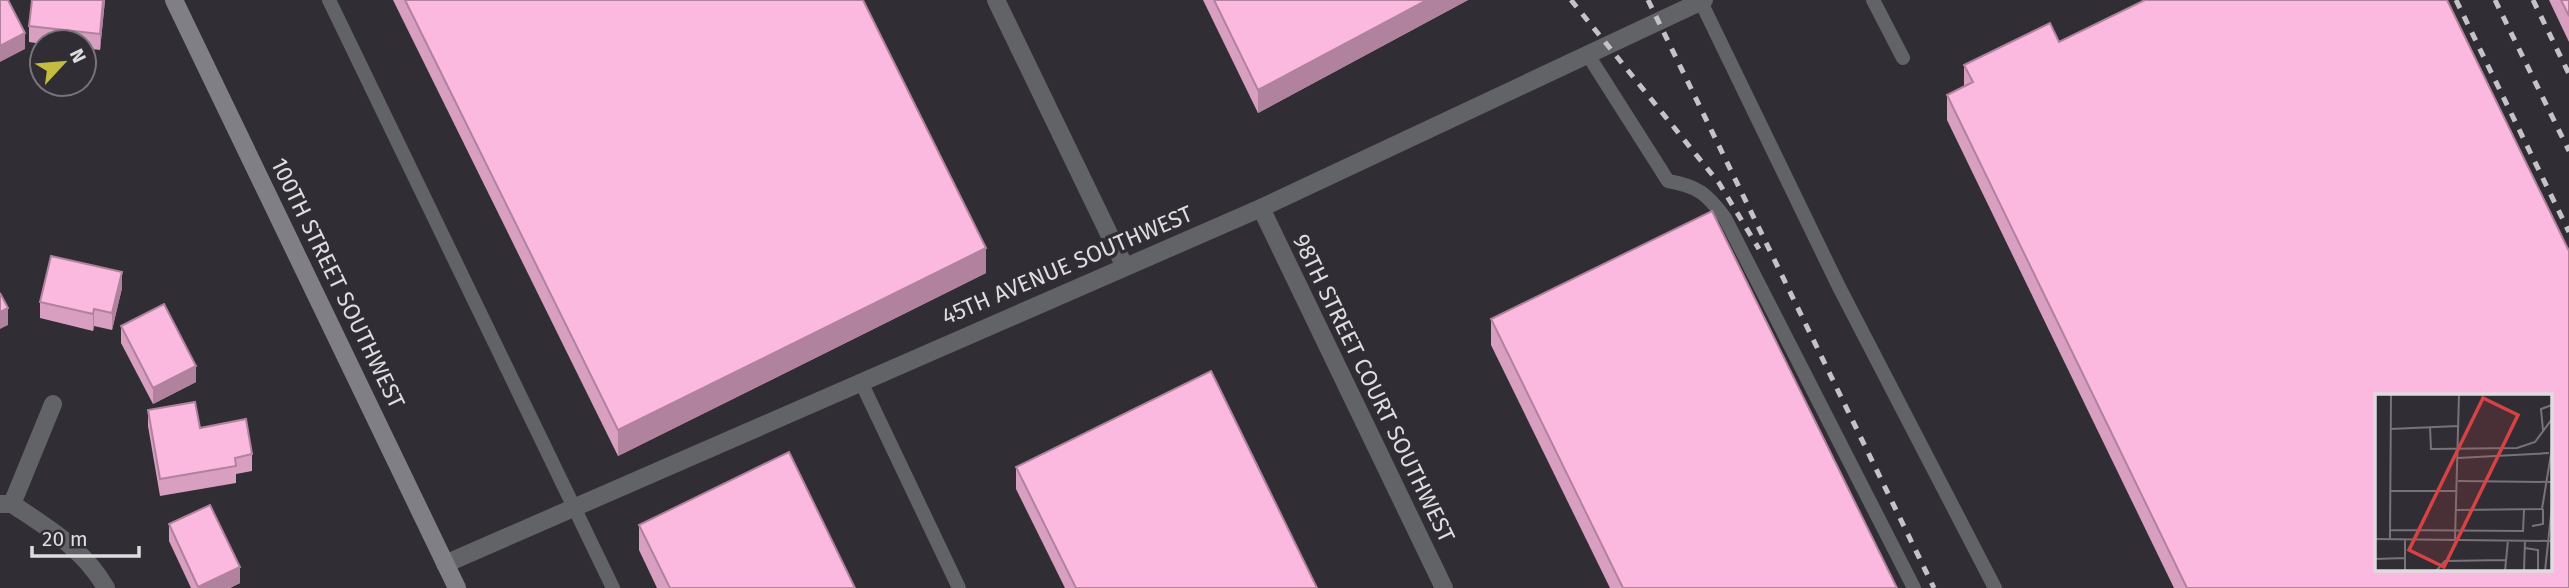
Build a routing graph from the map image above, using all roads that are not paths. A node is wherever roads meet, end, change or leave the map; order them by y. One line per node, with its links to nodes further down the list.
1 (174, 0): 14 (main road, 100TH STREET SOUTHWEST)
2 (328, 0): 13 (lane)
3 (996, 0): 9 (street)
4 (1701, 0): 6 (street, 45TH AVENUE SOUTHWEST); 21 (lane)
5 (1873, 0): 7 (lane)
6 (1588, 55): 8 (street, 45TH AVENUE SOUTHWEST); 20 (lane)
7 (1903, 58)
8 (1261, 208): 9 (street, 45TH AVENUE SOUTHWEST); 19 (street, 98TH STREET COURT SOUTHWEST)
9 (1125, 267): 10 (street, 45TH AVENUE SOUTHWEST)
10 (861, 382): 13 (street, 45TH AVENUE SOUTHWEST); 18 (lane)
11 (53, 404): 12 (street)
12 (6, 504): 15 (street)
13 (574, 507): 14 (street, 45TH AVENUE SOUTHWEST); 17 (lane)
14 (445, 564): 16 (main road, 100TH STREET SOUTHWEST)
15 (106, 588)
16 (457, 588)
17 (613, 588)
18 (959, 588)
19 (1444, 588)
20 (1914, 588)
21 (1995, 588)

